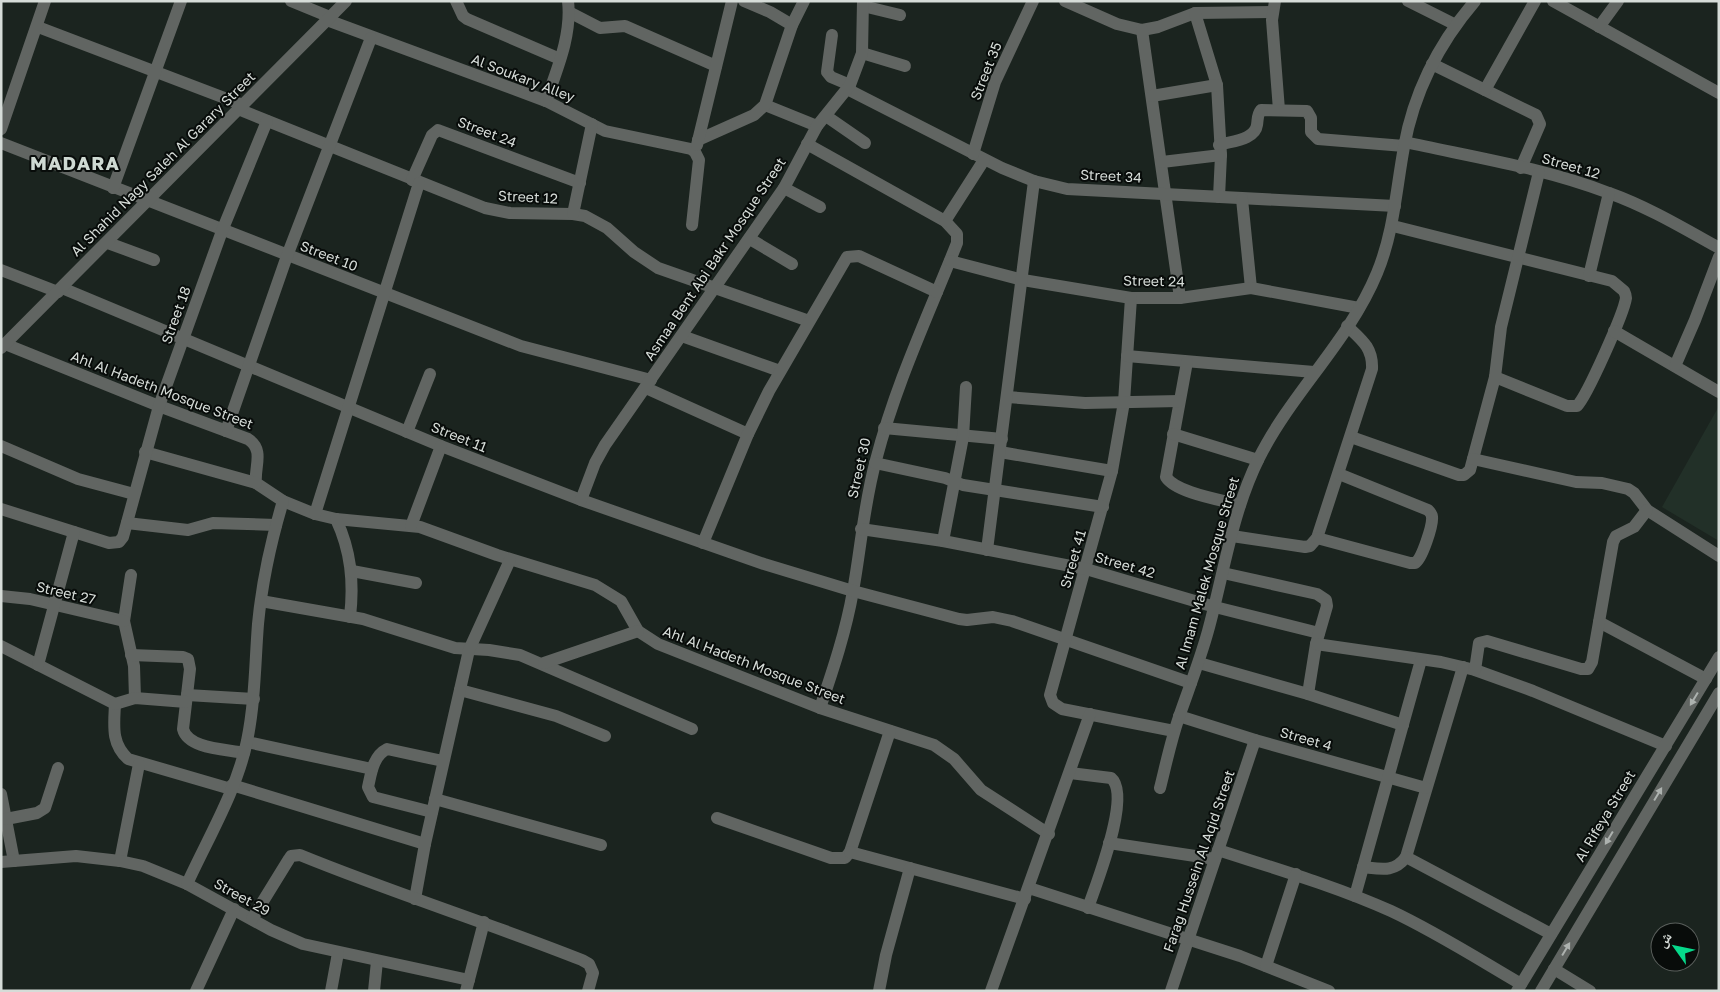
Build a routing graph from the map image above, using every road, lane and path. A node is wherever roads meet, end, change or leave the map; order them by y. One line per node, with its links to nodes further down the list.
1 (45, 1): 24 (street)
2 (181, 1): 34 (street)
3 (291, 1): 21 (street, Al Soukary Alley)
4 (346, 1): 21 (street, Al Shahid Nagy Saleh Al Garary Street)
5 (456, 1): 30 (street)
6 (732, 1): 32 (street)
7 (744, 1): 22 (street)
8 (804, 1): 22 (street)
9 (1033, 1): 56 (street, Street 35)
10 (1065, 1): 26 (street)
11 (1408, 1): 23 (street)
12 (1475, 1): 23 (street, Al Imam Malek Mosque Street)
13 (1535, 1): 37 (street)
14 (1553, 1): 25 (street)
15 (1618, 1): 25 (street)
16 (863, 4): 20 (street); 29 (street, Asmaa Bent Abi Bakr Mosque Street)
17 (1274, 6): 19 (street); 43 (street)
18 (568, 7): 30 (street); 32 (street)
19 (1195, 13): 26 (street); 35 (street)
20 (900, 15)
21 (328, 18): 28 (street, Al Soukary Alley); 42 (street, Al Shahid Nagy Saleh Al Garary Street)
22 (792, 25): 41 (street)
23 (1456, 25): 31 (street, Al Imam Malek Mosque Street)
24 (38, 27): 34 (street, Street 12); 48 (street)
25 (1599, 27): 38 (street)
26 (1142, 30): 39 (street)
27 (832, 36): 36 (street, Street 34)
28 (371, 38): 40 (street, Al Soukary Alley); 54 (street)
29 (862, 53): 33 (street); 36 (street, Asmaa Bent Abi Bakr Mosque Street)
30 (560, 59): 40 (street)
31 (1432, 64): 37 (street); 52 (street, Al Imam Malek Mosque Street)
32 (716, 66): 53 (street)
33 (904, 66)
34 (154, 71): 42 (street, Street 12); 63 (street)
35 (1217, 85): 39 (street); 55 (street)
36 (848, 87): 44 (street, Asmaa Bent Abi Bakr Mosque Street); 56 (street, Street 34)
37 (1485, 90): 58 (street)
38 (1719, 93)
39 (1152, 96): 57 (street)
40 (546, 101): 46 (street, Al Soukary Alley)
41 (766, 105): 47 (street); 53 (street)
42 (240, 107): 45 (street, Street 12); 69 (street, Al Shahid Nagy Saleh Al Garary Street)
43 (1279, 110): 52 (street, Street 12); 55 (street)
44 (826, 116): 47 (street, Asmaa Bent Abi Bakr Mosque Street); 50 (street)
45 (268, 122): 54 (street, Street 12); 76 (street, Street 18)
46 (592, 124): 53 (street, Al Soukary Alley); 62 (street)
47 (817, 126): 51 (street, Asmaa Bent Abi Bakr Mosque Street)
48 (1, 129)
49 (1, 143): 63 (street, Street 10)
50 (865, 143)
51 (807, 144): 64 (street, Asmaa Bent Abi Bakr Mosque Street); 73 (street)
52 (1404, 144): 58 (street, Street 12); 70 (street, Al Imam Malek Mosque Street)
53 (696, 146): 74 (street)
54 (329, 147): 60 (street, Street 12); 80 (street)
55 (1220, 150): 57 (street); 67 (street)
56 (978, 157): 61 (street, Street 34); 73 (street, Street 35)
57 (1162, 162): 66 (street)
58 (1521, 168): 59 (street, Street 12)
59 (1539, 172): 65 (street, Street 12); 82 (street)
60 (415, 181): 62 (street, Street 24); 72 (street, Street 12); 93 (street)
61 (1034, 181): 66 (street, Street 34); 88 (street)
62 (580, 183): 72 (street)
63 (114, 188): 69 (street, Street 10)
64 (784, 188): 71 (street); 77 (street, Asmaa Bent Abi Bakr Mosque Street)
65 (1609, 193): 79 (street, Street 12); 87 (street)
66 (1166, 194): 67 (street, Street 34); 95 (street)
67 (1219, 197): 68 (street, Street 34)
68 (1242, 198): 70 (street, Street 34); 90 (street)
69 (148, 202): 76 (street, Street 10); 78 (street, Al Shahid Nagy Saleh Al Garary Street)
70 (1395, 206): 75 (street, Al Imam Malek Mosque Street)
71 (820, 207)
72 (573, 214): 89 (street, Street 12)
73 (946, 221): 84 (street, Street 30)
74 (692, 225)
75 (1393, 226): 82 (street); 96 (street, Al Imam Malek Mosque Street)
76 (222, 231): 80 (street, Street 10); 101 (street, Street 18)
77 (750, 238): 85 (street); 89 (street, Asmaa Bent Abi Bakr Mosque Street)
78 (108, 242): 83 (street); 91 (street, Al Shahid Nagy Saleh Al Garary Street)
79 (1719, 248)
80 (287, 256): 93 (street, Street 10); 105 (street)
81 (1719, 256): 106 (street)
82 (1518, 259): 87 (street); 110 (street)
83 (154, 260)
84 (950, 261): 88 (street, Street 24); 92 (street, Street 30)
85 (792, 264)
86 (1, 270): 91 (street, Street 11)
87 (1589, 276): 99 (street)
88 (1022, 280): 94 (street, Street 24); 114 (street)
89 (716, 288): 97 (street, Street 12); 100 (street, Asmaa Bent Abi Bakr Mosque Street)
90 (1251, 288): 95 (street, Street 24); 96 (street, Street 24)
91 (60, 290): 101 (street, Street 11); 102 (street, Al Shahid Nagy Saleh Al Garary Street)
92 (937, 292): 97 (street); 119 (street, Street 30)
93 (384, 293): 111 (street, Street 10); 118 (street)
94 (1131, 298): 95 (street, Street 24); 103 (street, Street 41)
95 (1180, 298)
96 (1359, 308): 98 (street, Al Imam Malek Mosque Street)
97 (809, 321): 107 (street)
98 (1348, 326): 108 (street, Al Imam Malek Mosque Street); 125 (street)
99 (1614, 331): 106 (street); 110 (street)
100 (682, 336): 107 (street); 111 (street, Asmaa Bent Abi Bakr Mosque Street)
101 (183, 338): 105 (street, Street 11); 117 (street, Street 18)
102 (3, 346): 117 (street, Ahl Al Hadeth Mosque Street)
103 (1127, 356): 104 (street); 116 (street, Street 41)
104 (1187, 362): 108 (street); 115 (street)
105 (249, 366): 118 (street, Street 11); 120 (street)
106 (1675, 366): 113 (street)
107 (780, 371): 122 (street)
108 (1314, 372): 131 (street, Al Imam Malek Mosque Street)
109 (430, 374): 121 (street)
110 (1495, 377): 130 (street)
111 (648, 384): 122 (street, Street 10); 139 (street, Asmaa Bent Abi Bakr Mosque Street)
112 (966, 388): 124 (street)
113 (1719, 392)
114 (1007, 397): 116 (street); 126 (street)
115 (1180, 401): 116 (street); 123 (street)
116 (1124, 402): 133 (street, Street 41)
117 (159, 406): 120 (street, Ahl Al Hadeth Mosque Street); 129 (street, Street 18)
118 (348, 407): 121 (street, Street 11); 145 (street)
119 (884, 428): 124 (street); 132 (street, Street 30)
120 (226, 431): 136 (street, Ahl Al Hadeth Mosque Street)
121 (407, 432): 128 (street, Street 11)
122 (748, 434): 155 (street)
123 (1173, 434): 131 (street); 141 (street)
124 (962, 437): 126 (street); 135 (street)
125 (1351, 437): 130 (street); 134 (street)
126 (1001, 445): 133 (street); 137 (street)
127 (1, 446): 138 (street)
128 (441, 446): 139 (street, Street 11); 149 (street)
129 (144, 452): 136 (street); 138 (street, Street 18)
130 (1473, 459): 144 (street)
131 (1258, 460): 141 (street, Al Imam Malek Mosque Street)
132 (875, 463): 135 (street); 150 (street, Street 30)
133 (1112, 471): 142 (street, Street 41)
134 (1339, 474): 153 (street); 153 (street)
135 (955, 481): 137 (street); 154 (street)
136 (256, 483): 140 (street, Ahl Al Hadeth Mosque Street)
137 (995, 490): 142 (street); 156 (street)
138 (134, 494): 147 (street, Street 18)
139 (581, 500): 155 (street, Street 11)
140 (283, 501): 145 (street, Ahl Al Hadeth Mosque Street); 148 (street)
141 (1240, 504): 152 (street, Al Imam Malek Mosque Street)
142 (1103, 507): 159 (street, Street 41)
143 (1, 509): 151 (street)
144 (1647, 510): 157 (street); 171 (street)
145 (315, 514): 146 (street, Ahl Al Hadeth Mosque Street)
146 (336, 519): 149 (street, Ahl Al Hadeth Mosque Street); 160 (street)
147 (127, 523): 148 (street); 151 (street, Street 18)
148 (276, 525): 166 (street)
149 (411, 526): 158 (street, Ahl Al Hadeth Mosque Street)
150 (861, 529): 154 (street, Street 42); 164 (street, Street 30)
151 (74, 532): 167 (street)
152 (1232, 536): 153 (street); 161 (street, Al Imam Malek Mosque Street)
153 (1317, 538)
154 (943, 541): 156 (street, Street 42)
155 (703, 544): 164 (street, Street 11)
156 (987, 550): 159 (street, Street 42)
157 (1719, 556)
158 (510, 560): 172 (street, Ahl Al Hadeth Mosque Street); 176 (street)
159 (1086, 569): 168 (street, Street 42); 174 (street, Street 41)
160 (352, 571): 163 (street); 169 (street)
161 (1223, 573): 168 (street, Al Imam Malek Mosque Street); 173 (street)
162 (132, 575): 170 (street)
163 (416, 583)
164 (853, 591): 174 (street, Street 11); 193 (street, Street 30)
165 (1, 596): 167 (street, Street 27)
166 (261, 601): 169 (street); 191 (street)
167 (54, 606): 170 (street, Street 27); 182 (street)
168 (1215, 607): 173 (street, Street 42); 180 (street, Al Imam Malek Mosque Street)
169 (350, 617): 176 (street)
170 (124, 621): 177 (street)
171 (1599, 622): 183 (street); 184 (street)
172 (638, 631): 181 (street); 193 (street, Ahl Al Hadeth Mosque Street)
173 (1318, 639): 179 (street, Street 42); 188 (street)
174 (1064, 640): 185 (street, Street 11); 194 (street, Street 41)
175 (1, 646): 182 (street)
176 (469, 650): 181 (street); 186 (street)
177 (131, 656): 189 (street); 190 (street)
178 (1719, 658): 184 (street, Al Rifeya Street)
179 (1421, 660): 183 (street, Street 42); 196 (street)
180 (1199, 663): 185 (street, Al Imam Malek Mosque Street); 188 (street)
181 (544, 664): 197 (street)
182 (38, 665): 192 (street)
183 (1469, 668): 204 (street, Street 42); 214 (street)
184 (1706, 679): 200 (street, Al Rifeya Street, one-way to 200)
185 (1191, 683): 195 (street, Al Imam Malek Mosque Street)
186 (460, 690): 201 (street); 206 (street)
187 (1719, 693): 203 (street)
188 (1308, 694): 196 (street)
189 (135, 698): 190 (street); 192 (street)
190 (186, 698): 191 (street); 205 (street)
191 (254, 699): 205 (street)
192 (115, 704): 207 (street)
193 (820, 708): 198 (street, Ahl Al Hadeth Mosque Street)
194 (1090, 714): 199 (street, Street 41); 210 (street)
195 (1179, 716): 199 (street, Al Imam Malek Mosque Street); 202 (street, Street 4)
196 (1403, 724): 211 (street)
197 (692, 729)
198 (890, 731): 219 (street, Ahl Al Hadeth Mosque Street); 223 (street)
199 (1174, 731): 213 (street, Al Imam Malek Mosque Street)
200 (1674, 733): 203 (street); 204 (street, Al Rifeya Street)
201 (605, 736)
202 (1255, 740): 211 (street, Street 4); 224 (street, Farag Hussein Al Aqid Street)
203 (1690, 742): 244 (street, one-way to 203)
204 (1666, 746): 239 (street, Al Rifeya Street, one-way to 239)
205 (246, 748): 209 (street); 212 (street)
206 (444, 761): 209 (street); 216 (street)
207 (139, 764): 212 (street); 226 (street)
208 (58, 768): 218 (street)
209 (372, 769): 216 (street)
210 (1070, 773): 219 (street); 220 (street)
211 (1388, 777): 214 (street, Street 4); 228 (street)
212 (232, 787): 221 (street); 231 (street)
213 (1160, 788)
214 (1426, 788): 225 (street)
215 (1, 794): 218 (street)
216 (433, 805): 221 (street); 222 (street)
217 (717, 818): 223 (street)
218 (6, 819): 227 (street)
219 (1049, 834): 232 (street)
220 (1109, 843): 224 (street); 235 (street)
221 (425, 844): 234 (street)
222 (601, 845)
223 (850, 852): 229 (street)
224 (1217, 855): 230 (street); 240 (street, Farag Hussein Al Aqid Street)
225 (1406, 857): 228 (street); 239 (street)
226 (120, 861): 227 (street, Street 29); 231 (street, Street 29)
227 (8, 862)
228 (1363, 867): 233 (street)
229 (910, 868): 232 (street); 251 (street)
230 (1296, 874): 233 (street); 243 (street)
231 (187, 884): 236 (street, Street 29)
232 (1027, 893): 235 (street); 252 (street)
233 (1355, 896): 246 (street)
234 (415, 899): 237 (street); 238 (street)
235 (1088, 908): 240 (street)
236 (234, 909): 237 (street, Street 29); 247 (street)
237 (252, 919): 241 (street, Street 29)
238 (484, 922): 245 (street); 250 (street)
239 (1551, 934): 246 (street, Al Rifeya Street)
240 (1188, 940): 243 (street); 253 (street, Farag Hussein Al Aqid Street)
241 (338, 953): 242 (street, Street 29); 248 (street)
242 (376, 961): 245 (street, Street 29); 249 (street)
243 (1266, 966): 254 (street)
244 (1554, 969): 255 (street); 256 (street)
245 (467, 986)
246 (1519, 988)
247 (196, 991)
248 (331, 991)
249 (374, 991)
250 (588, 991)
251 (878, 991)
252 (991, 991)
253 (1171, 991)
254 (1329, 991)
255 (1541, 991)
256 (1590, 991)

